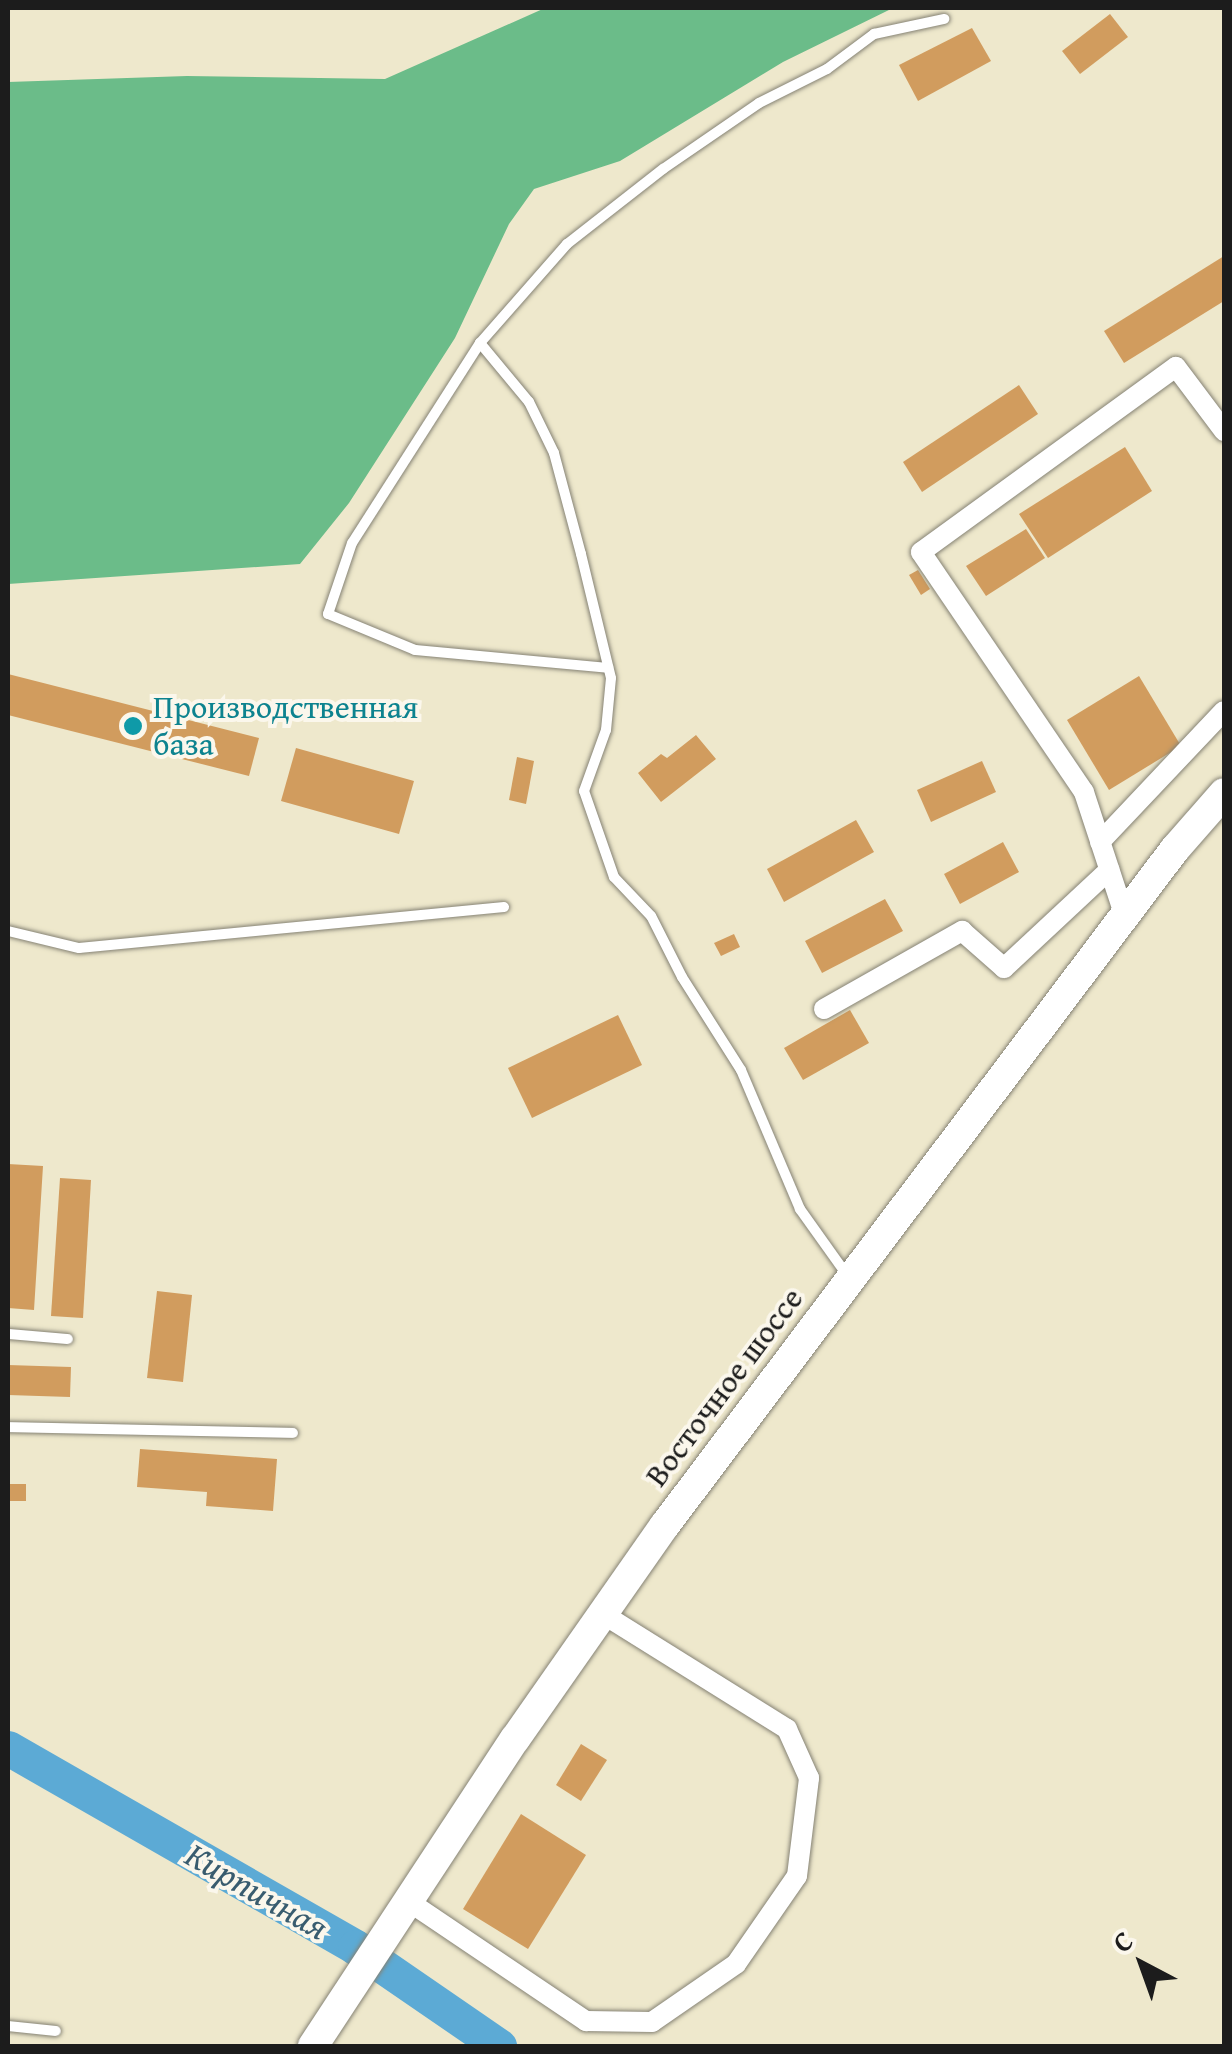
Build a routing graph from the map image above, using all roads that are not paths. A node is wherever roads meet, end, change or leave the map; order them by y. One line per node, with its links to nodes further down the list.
1 (944, 19): 2 (lane)
2 (480, 342): 4 (lane); 4 (lane)
3 (1224, 431): 7 (street)
4 (608, 668): 13 (lane)
5 (1224, 711): 7 (street)
6 (1224, 793): 10 (street, Восточное шоссе)
7 (1100, 842): 8 (street)
8 (1109, 870): 10 (street); 12 (street)
9 (504, 907): 11 (lane)
10 (1124, 917): 13 (street, Восточное шоссе)
11 (8, 931)
12 (824, 1009)
13 (849, 1277): 18 (street, Восточное шоссе)
14 (8, 1334): 15 (lane)
15 (68, 1339)
16 (8, 1426): 17 (lane)
17 (293, 1434)
18 (602, 1614): 19 (street, Восточное шоссе); 19 (street)
19 (408, 1901): 22 (street, Восточное шоссе)
20 (8, 2026): 21 (lane)
21 (56, 2031)
22 (312, 2046)

